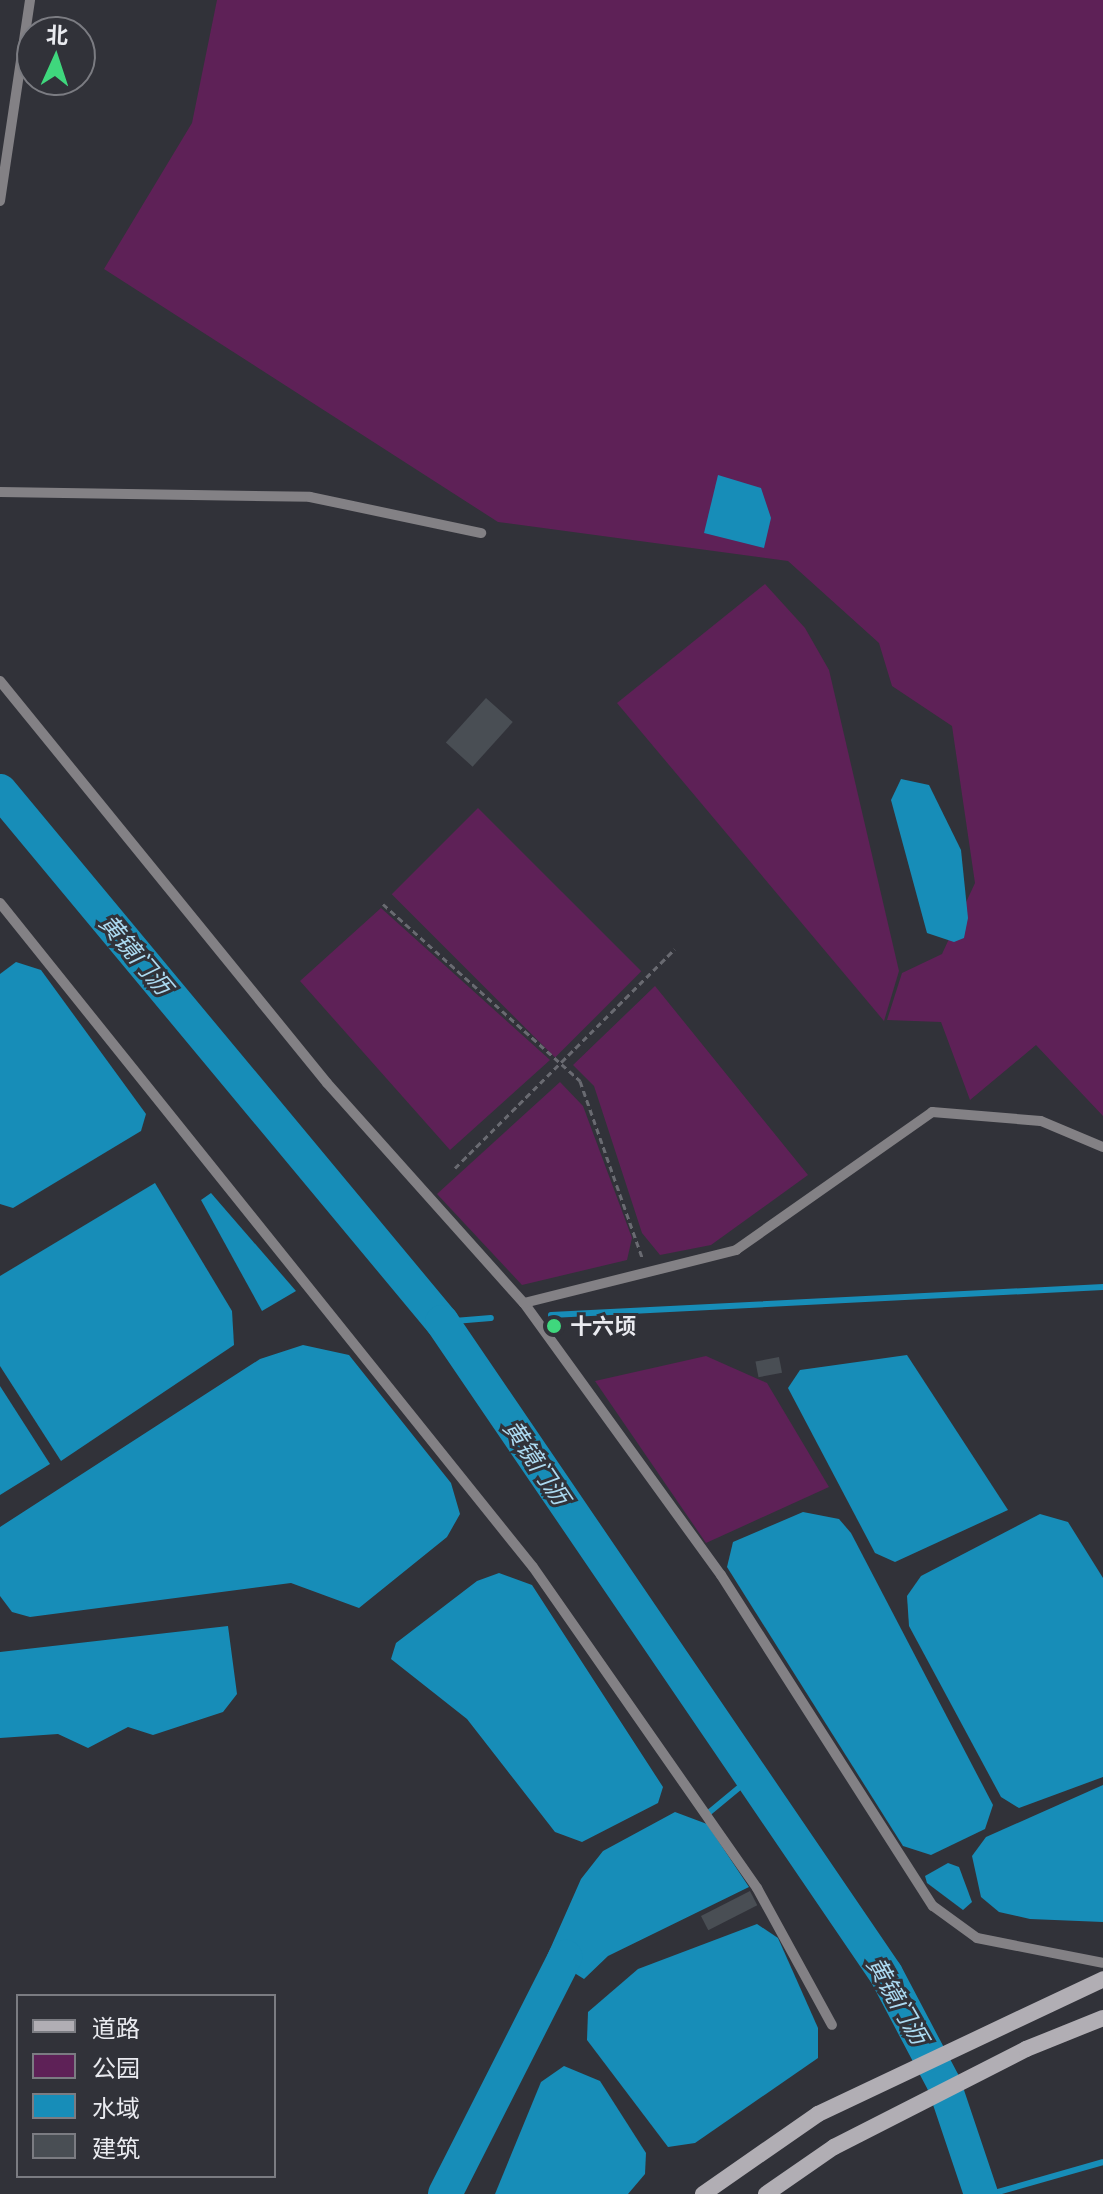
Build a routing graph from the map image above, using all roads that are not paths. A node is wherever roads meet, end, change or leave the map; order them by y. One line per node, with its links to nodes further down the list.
1 (30, 0): 2 (lane)
2 (0, 201)
3 (0, 492): 4 (lane)
4 (481, 533)
5 (0, 681): 8 (lane)
6 (0, 903): 12 (lane)
7 (1103, 1147): 8 (lane)
8 (524, 1303): 9 (lane)
9 (1103, 1963)
10 (1103, 1979): 13 (main road)
11 (1103, 2018): 14 (main road)
12 (832, 2025)
13 (703, 2194)
14 (766, 2194)

